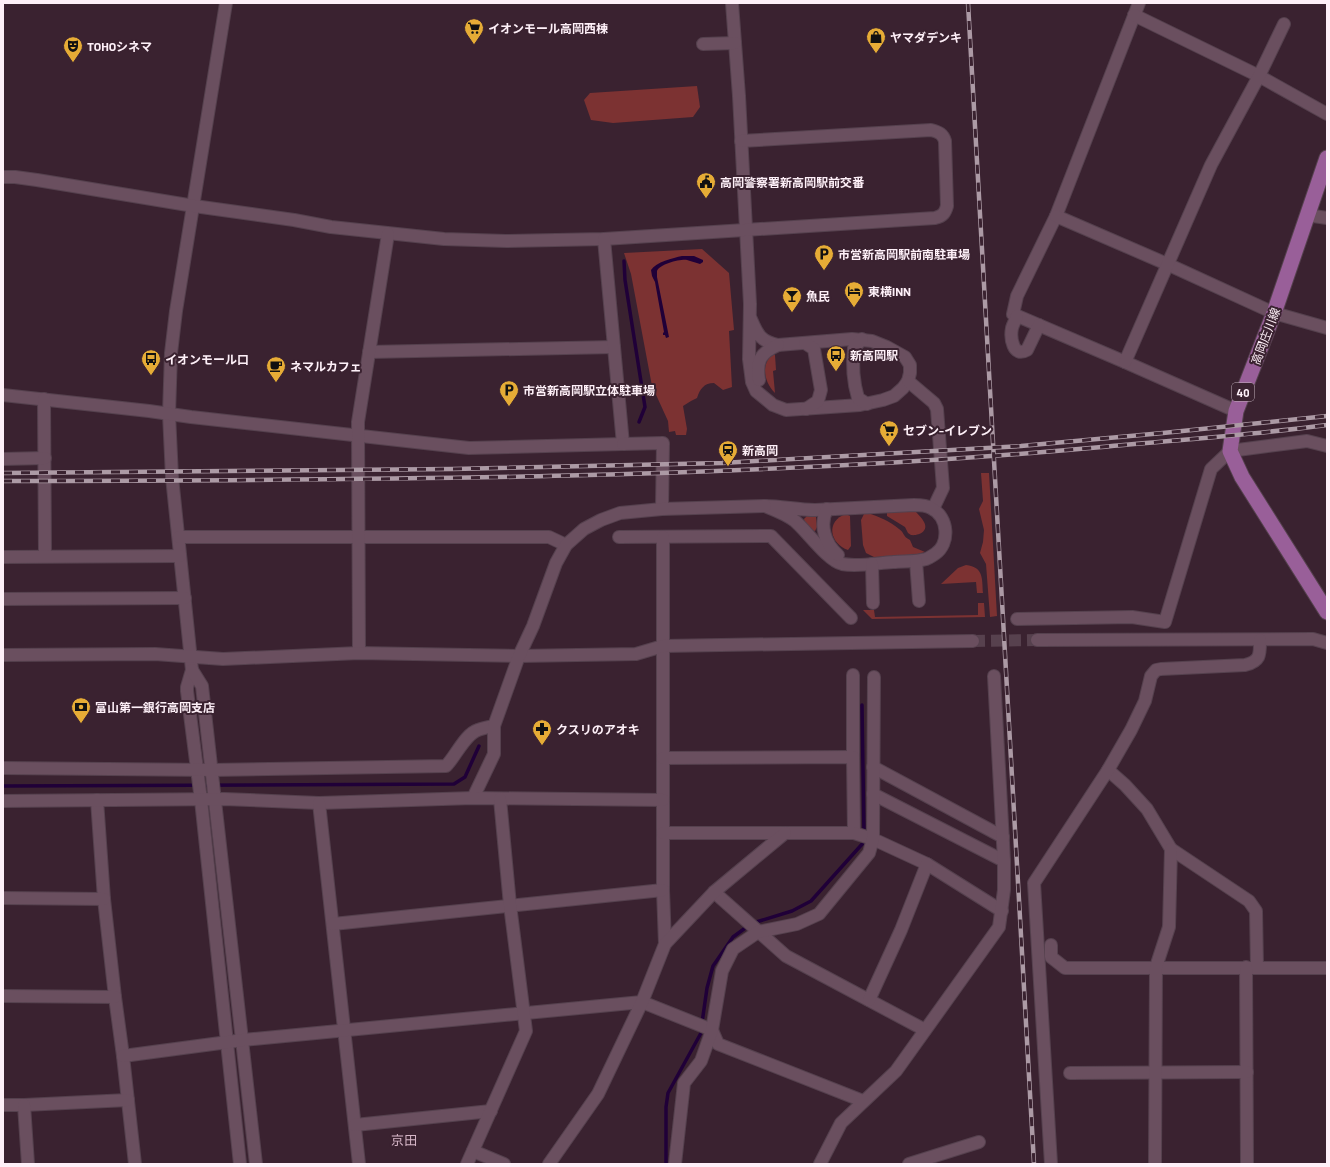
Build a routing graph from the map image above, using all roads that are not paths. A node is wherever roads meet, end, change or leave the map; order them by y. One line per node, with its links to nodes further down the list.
1 (226, 3): 13 (street)
2 (732, 3): 6 (street)
3 (1139, 3): 4 (street)
4 (1134, 15): 8 (street); 15 (street)
5 (1284, 24): 8 (street)
6 (735, 43): 7 (street); 10 (street)
7 (704, 44)
8 (1259, 76): 9 (street); 20 (street)
9 (1327, 114)
10 (741, 141): 17 (street); 17 (street)
11 (1327, 158): 14 (main road, 高岡庄川線 / 40)
12 (3, 177): 13 (street)
13 (194, 206): 18 (street); 39 (street)
14 (1307, 215): 16 (street); 21 (main road, 高岡庄川線 / 40)
15 (1056, 216): 20 (street); 22 (street)
16 (1327, 218)
17 (746, 231): 19 (street); 23 (street)
18 (388, 234): 19 (street); 30 (street)
19 (604, 240): 29 (street)
20 (1167, 264): 21 (street); 31 (street)
21 (1274, 313): 25 (street); 38 (main road, 高岡庄川線 / 40)
22 (1017, 316): 24 (street); 24 (street)
23 (750, 317): 28 (street); 35 (street)
24 (1039, 325): 31 (street)
25 (1327, 328)
26 (862, 339): 27 (street); 32 (street); 36 (street)
27 (805, 343): 28 (street); 37 (street)
28 (778, 345): 35 (street)
29 (614, 347): 30 (street); 41 (street)
30 (369, 352): 40 (street)
31 (1125, 362): 38 (street)
32 (908, 381): 36 (street); 47 (street)
33 (3, 395): 34 (street)
34 (44, 399): 39 (street); 45 (street)
35 (766, 400): 37 (street)
36 (867, 404): 37 (street)
37 (805, 409)
38 (1236, 411): 43 (main road, 高岡庄川線 / 40)
39 (169, 414): 40 (street); 50 (street)
40 (358, 435): 41 (street); 51 (street)
41 (623, 444): 48 (street)
42 (1327, 446): 43 (street)
43 (1230, 452): 65 (main road); 67 (street)
44 (3, 458): 45 (street)
45 (44, 458): 55 (street)
46 (765, 506): 48 (street); 49 (street); 59 (street)
47 (933, 508): 49 (street); 58 (street)
48 (662, 509): 54 (street)
49 (827, 509): 59 (street)
50 (179, 537): 51 (street); 56 (street)
51 (357, 537): 54 (street); 73 (street)
52 (619, 537): 53 (street)
53 (663, 537): 66 (street); 72 (street)
54 (566, 545): 75 (street)
55 (45, 556): 56 (street); 57 (street)
56 (180, 556): 61 (street)
57 (3, 557)
58 (916, 560): 60 (street); 63 (street)
59 (854, 564): 60 (street)
60 (872, 564): 64 (street)
61 (185, 598): 62 (street); 76 (street)
62 (3, 599)
63 (919, 601)
64 (873, 603)
65 (1327, 612)
66 (851, 618)
67 (1017, 619)
68 (1037, 640): 69 (street)
69 (1260, 640): 71 (street); 86 (street)
70 (973, 641): 72 (street)
71 (1327, 643)
72 (663, 646): 75 (street); 82 (street)
73 (359, 653): 75 (street); 76 (street)
74 (3, 655): 76 (street)
75 (519, 656): 81 (street)
76 (191, 658): 77 (street)
77 (192, 670): 87 (street); 88 (street)
78 (853, 675): 83 (street)
79 (994, 676): 101 (street)
80 (874, 677): 84 (street)
81 (494, 726): 88 (street); 92 (street)
82 (663, 758): 83 (street); 95 (street)
83 (853, 758): 99 (street)
84 (873, 767): 89 (street); 101 (street)
85 (3, 768): 87 (street)
86 (1108, 770): 103 (street); 152 (street)
87 (198, 773): 88 (street); 90 (street)
88 (213, 773): 91 (street)
89 (873, 794): 102 (street); 104 (street)
90 (201, 796): 91 (street); 94 (street); 128 (street)
91 (215, 796): 97 (street); 127 (street)
92 (473, 798): 93 (street); 97 (street)
93 (500, 799): 95 (street); 110 (street)
94 (97, 800): 96 (street); 109 (street)
95 (663, 800): 98 (street)
96 (3, 801)
97 (319, 803): 112 (street)
98 (663, 833): 100 (street); 106 (street)
99 (855, 833): 100 (street); 102 (street)
100 (785, 834): 107 (street)
101 (1003, 837): 104 (street)
102 (872, 839): 105 (street); 113 (street)
103 (1171, 849): 116 (street); 117 (street)
104 (1004, 861): 111 (street)
105 (927, 864): 111 (street); 121 (street)
106 (663, 890): 110 (street); 114 (street)
107 (714, 892): 113 (street); 114 (street)
108 (3, 898): 109 (street)
109 (104, 899): 120 (street)
110 (510, 905): 112 (street); 123 (street)
111 (1002, 911): 126 (street)
112 (333, 924): 124 (street)
113 (758, 932): 121 (street); 125 (street)
114 (665, 944): 122 (street)
115 (1051, 945): 117 (street)
116 (1251, 967): 117 (street); 118 (street); 130 (street)
117 (1156, 968): 132 (street)
118 (1327, 968)
119 (3, 996): 120 (street)
120 (115, 997): 129 (street)
121 (869, 1000): 126 (street)
122 (642, 1002): 123 (street); 125 (street); 148 (street)
123 (524, 1012): 124 (street); 137 (street)
124 (344, 1030): 127 (street); 138 (street)
125 (712, 1030): 134 (street); 149 (street)
126 (925, 1030): 134 (street)
127 (242, 1040): 128 (street); 144 (street)
128 (226, 1042): 129 (street); 143 (street)
129 (124, 1056): 133 (street)
130 (1247, 1072): 132 (street); 154 (street)
131 (1070, 1073): 132 (street)
132 (1156, 1073): 153 (street)
133 (128, 1100): 136 (street); 142 (street)
134 (863, 1101): 150 (street)
135 (3, 1105): 136 (street)
136 (24, 1105): 141 (street)
137 (491, 1111): 138 (street); 140 (street)
138 (356, 1124): 145 (street)
139 (979, 1142): 151 (street)
140 (473, 1151): 146 (street); 147 (street)
141 (28, 1164)
142 (135, 1164)
143 (240, 1164)
144 (256, 1164)
145 (359, 1164)
146 (467, 1164)
147 (504, 1164)
148 (549, 1164)
149 (675, 1164)
150 (820, 1164)
151 (908, 1164)
152 (1051, 1164)
153 (1155, 1164)
154 (1247, 1164)

